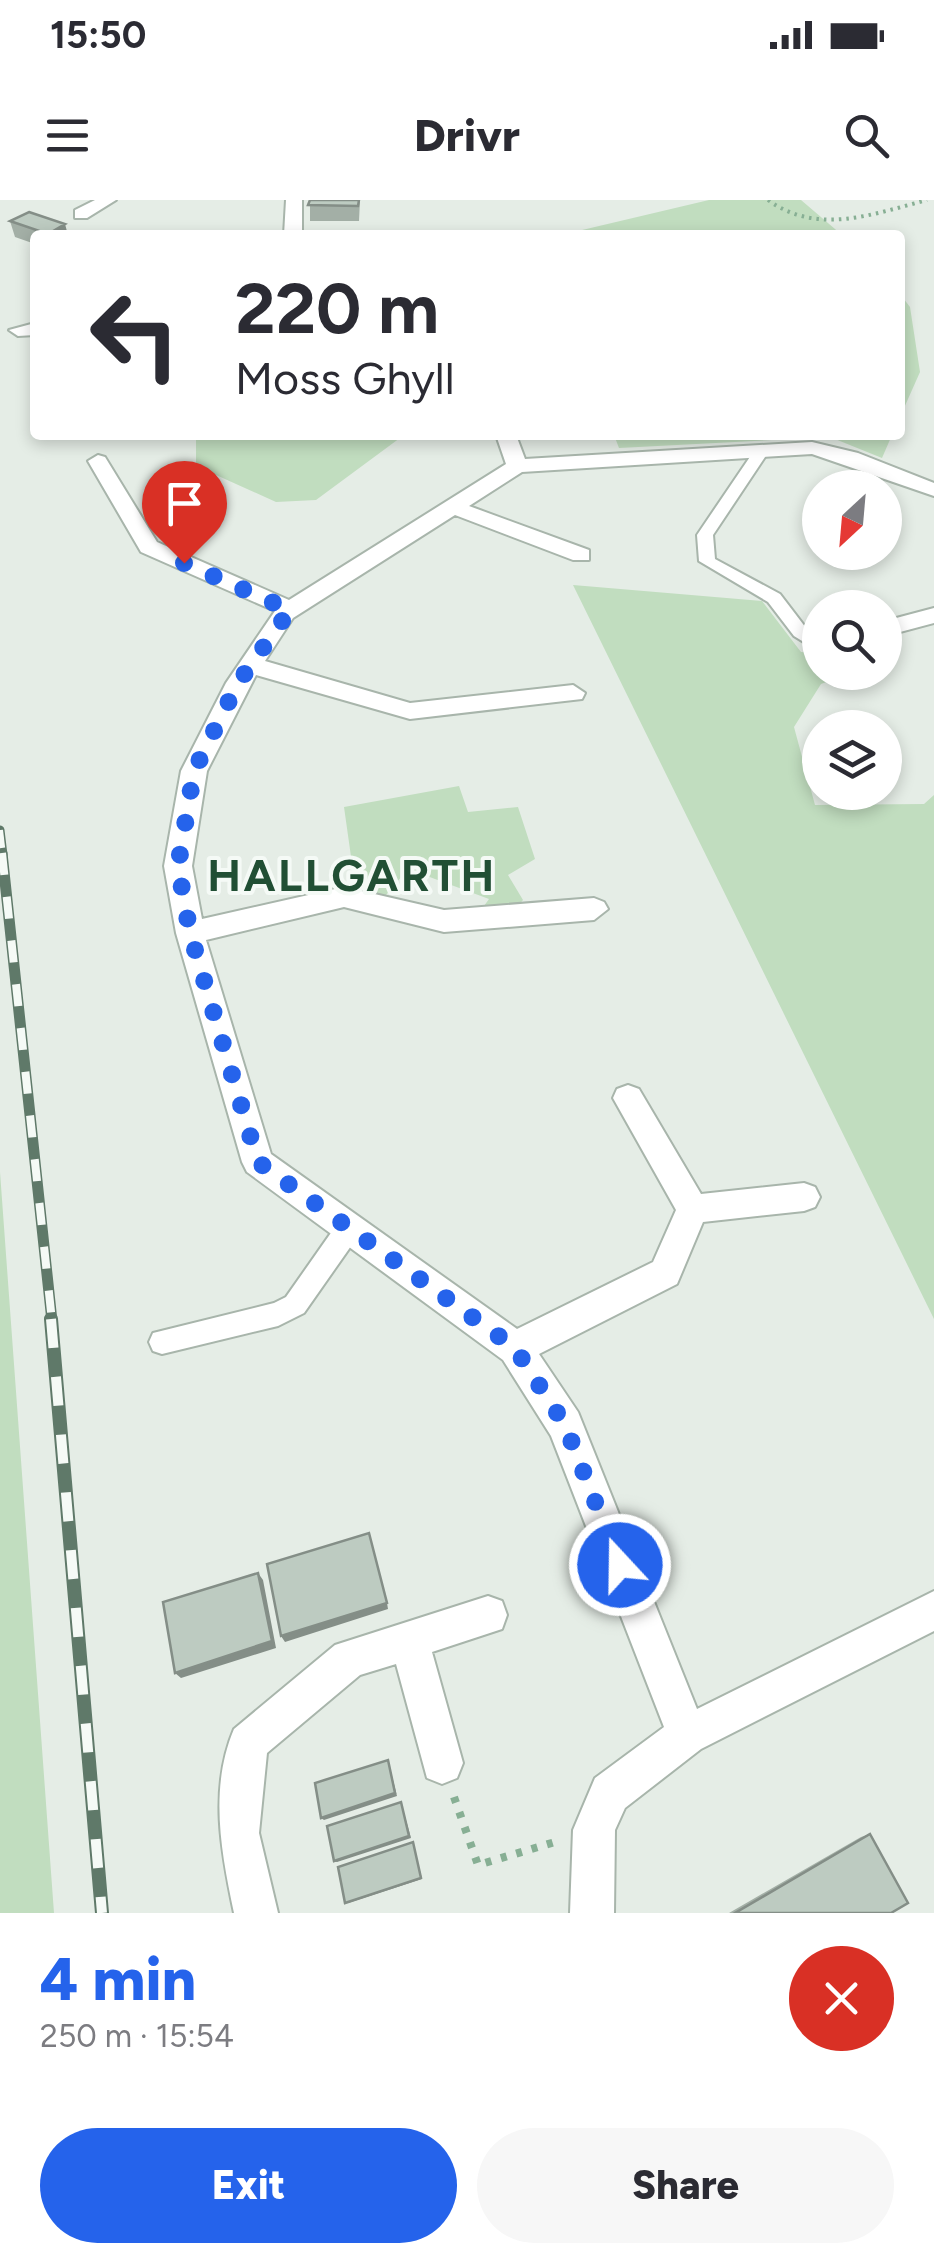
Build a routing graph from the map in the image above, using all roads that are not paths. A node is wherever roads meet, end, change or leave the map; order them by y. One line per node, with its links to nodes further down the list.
1 (108, 200): 3 (street)
2 (294, 200): 4 (street)
3 (82, 214)
4 (293, 230)
5 (508, 440): 8 (street)
6 (761, 451): 8 (street); 9 (street); 15 (lane)
7 (98, 461): 12 (street)
8 (517, 466): 10 (street)
9 (934, 490)
10 (452, 507): 11 (street); 12 (street)
11 (581, 555)
12 (290, 610): 16 (street)
13 (934, 615): 14 (street)
14 (902, 624)
15 (802, 633)
16 (250, 665): 17 (street); 19 (street)
17 (573, 694)
18 (594, 909): 19 (street)
19 (190, 933): 23 (street)
20 (628, 1098): 22 (street)
21 (804, 1197): 22 (street)
22 (693, 1210): 25 (street)
23 (348, 1228): 24 (lane); 25 (street)
24 (162, 1342)
25 (515, 1348): 29 (street)
26 (934, 1610): 29 (street)
27 (488, 1615): 28 (street)
28 (409, 1640): 30 (street); 31 (street)
29 (688, 1735): 32 (street)
30 (442, 1763)
31 (256, 1913)
32 (592, 1913)

